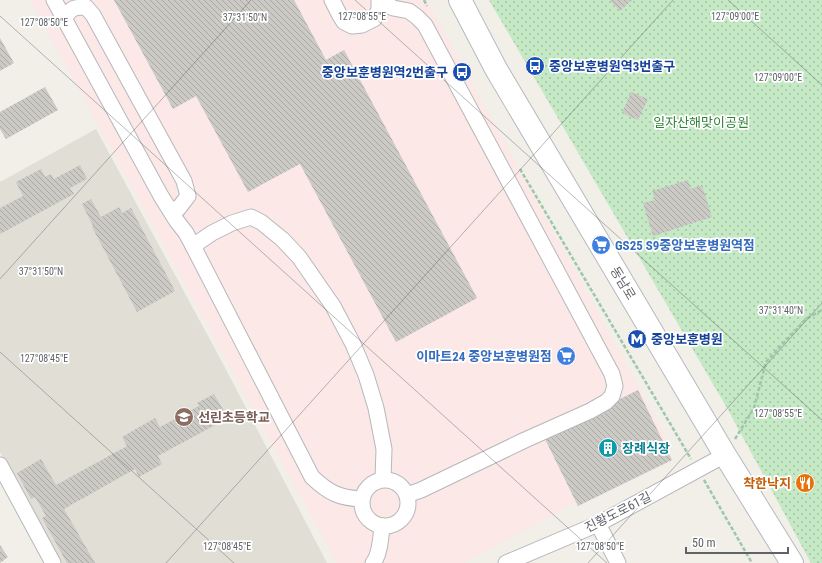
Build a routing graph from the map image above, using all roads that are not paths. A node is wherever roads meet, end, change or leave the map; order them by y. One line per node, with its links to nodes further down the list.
1 (54, 0): 5 (street)
2 (332, 0): 3 (street)
3 (380, 0): 11 (street)
4 (460, 0): 8 (main road, 동남로)
5 (64, 18): 6 (street); 6 (street)
6 (170, 209): 7 (street)
7 (193, 246): 10 (street); 12 (street)
8 (726, 455): 13 (street, 진황도로61길); 19 (main road, 동남로)
9 (0, 465): 15 (street)
10 (383, 479): 11 (street); 12 (street)
11 (407, 496): 14 (street)
12 (362, 499): 14 (street)
13 (598, 524): 17 (street, 진황도로61길); 18 (street)
14 (382, 526): 16 (street)
15 (53, 563)
16 (372, 563)
17 (506, 563)
18 (618, 563)
19 (792, 563)

